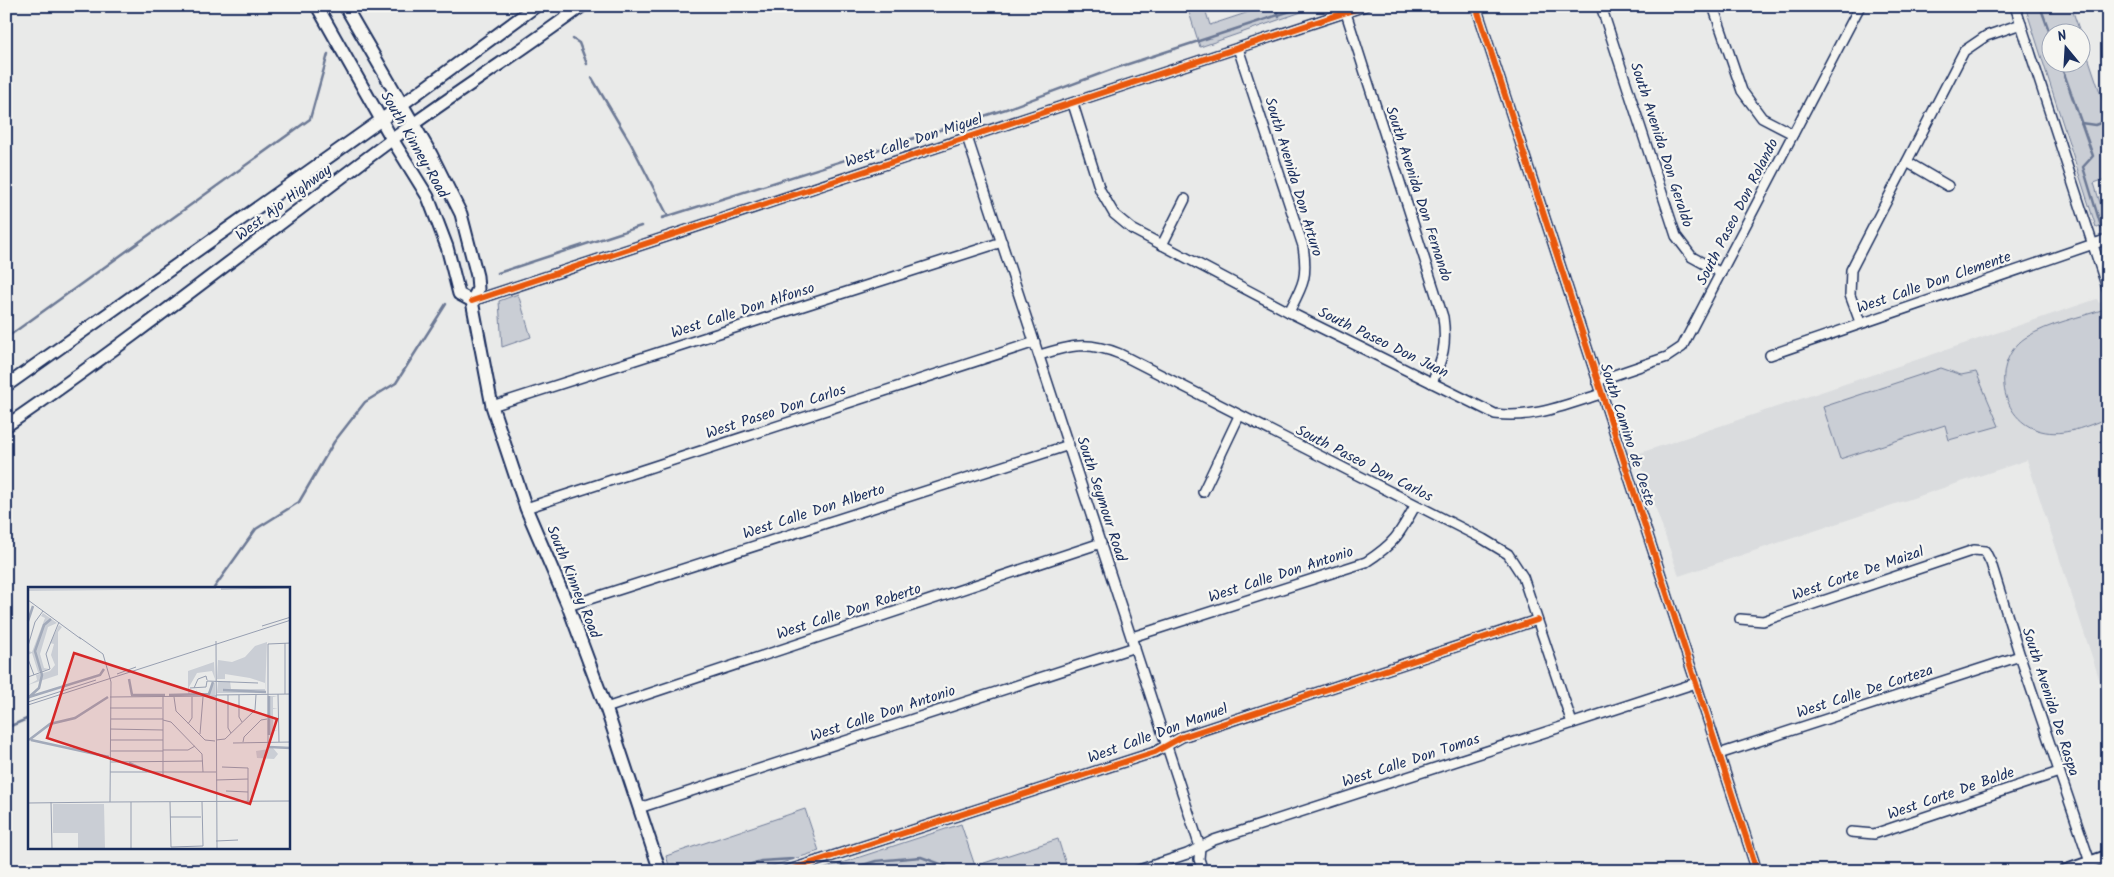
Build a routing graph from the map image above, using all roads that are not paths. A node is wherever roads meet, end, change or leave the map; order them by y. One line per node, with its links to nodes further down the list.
1 (318, 6): 16 (main road, South Kinney Road)
2 (345, 6): 14 (main road, South Kinney Road)
3 (536, 6): 14 (main road, West Ajo Highway)
4 (582, 6): 17 (main road, West Ajo Highway)
5 (1365, 6): 11 (street, West Calle Don Miguel)
6 (1476, 6): 36 (street, South Camino de Oeste)
7 (1601, 6): 28 (street, South Avenida Don Geraldo)
8 (1713, 6): 18 (street)
9 (1860, 6): 18 (street, South Paseo Don Rolando)
10 (2015, 6): 12 (street)
11 (1346, 13): 13 (street, West Calle Don Miguel); 37 (street, South Avenida Don Fernando)
12 (2021, 24): 21 (street); 26 (street)
13 (1238, 48): 15 (street, West Calle Don Miguel); 31 (street, South Avenida Don Arturo)
14 (403, 104): 16 (main road, West Ajo Highway); 17 (main road, South Kinney Road)
15 (1073, 104): 19 (street, West Calle Don Miguel); 27 (street, South Paseo Don Juan)
16 (381, 120): 20 (main road, South Kinney Road); 38 (main road, West Ajo Highway)
17 (414, 124): 20 (main road, West Ajo Highway); 30 (main road, South Kinney Road)
18 (1793, 134): 28 (street, South Paseo Don Rolando)
19 (968, 137): 25 (street, South Seymour Road); 30 (street, West Calle Don Miguel)
20 (392, 139): 30 (main road, South Kinney Road); 42 (main road, West Ajo Highway)
21 (1906, 162): 22 (street); 32 (street)
22 (1948, 186)
23 (1185, 199): 27 (street)
24 (2108, 238): 26 (street, West Calle Don Clemente)
25 (1002, 242): 33 (street, South Seymour Road); 40 (street, West Calle Don Alfonso)
26 (2092, 244): 29 (street); 32 (street, West Calle Don Clemente)
27 (1162, 245): 31 (street, South Paseo Don Juan)
28 (1721, 273): 36 (street, South Paseo Don Rolando)
29 (2108, 290)
30 (472, 301): 40 (main road, South Kinney Road)
31 (1289, 312): 37 (street, South Paseo Don Juan)
32 (1860, 322): 34 (street, West Calle Don Clemente)
33 (1035, 342): 35 (street, South Seymour Road); 46 (street, West Paseo Don Carlos)
34 (1770, 355)
35 (1040, 356): 41 (street, South Paseo Don Carlos); 43 (street, South Seymour Road)
36 (1596, 381): 39 (street, South Camino de Oeste)
37 (1432, 383): 39 (street, South Paseo Don Juan)
38 (6, 386)
39 (1601, 394): 55 (street, South Camino de Oeste)
40 (492, 406): 46 (main road, South Kinney Road)
41 (1239, 416): 44 (street); 45 (street, South Paseo Don Carlos)
42 (6, 426)
43 (1069, 445): 47 (street, South Seymour Road); 49 (street, West Calle Don Alberto)
44 (1203, 492)
45 (1415, 506): 51 (street, South Paseo Don Carlos); 52 (street, West Calle Don Antonio)
46 (526, 508): 49 (main road, South Kinney Road)
47 (1101, 543): 52 (street, South Seymour Road); 56 (street, West Calle Don Roberto)
48 (1984, 551): 50 (street, West Corte De Maizal); 54 (street, South Avenida De Raspa)
49 (568, 606): 56 (main road, South Kinney Road)
50 (1740, 619)
51 (1537, 620): 57 (street, South Paseo Don Carlos); 58 (street, West Calle Don Manuel)
52 (1132, 637): 53 (street, South Seymour Road)
53 (1135, 647): 58 (street, South Seymour Road); 61 (street, West Calle Don Antonio)
54 (2020, 656): 59 (street, West Calle De Corteza); 60 (street, South Avenida De Raspa)
55 (1696, 683): 57 (street, West Calle Don Tomas); 59 (street, South Camino de Oeste)
56 (606, 708): 61 (main road, South Kinney Road)
57 (1572, 723): 63 (street, West Calle Don Tomas)
58 (1168, 745): 63 (street, South Seymour Road); 67 (street, West Calle Don Manuel)
59 (1719, 754): 70 (street, South Camino de Oeste)
60 (2059, 772): 62 (street, West Corte De Balde); 65 (street, South Avenida De Raspa)
61 (639, 808): 66 (main road, South Kinney Road)
62 (1851, 832)
63 (1200, 847): 68 (street, West Calle Don Tomas); 69 (street, South Seymour Road)
64 (2108, 856): 65 (main road)
65 (2090, 862): 71 (main road)
66 (660, 871)
67 (786, 871)
68 (1136, 871)
69 (1202, 871)
70 (1757, 871)
71 (2065, 871)

